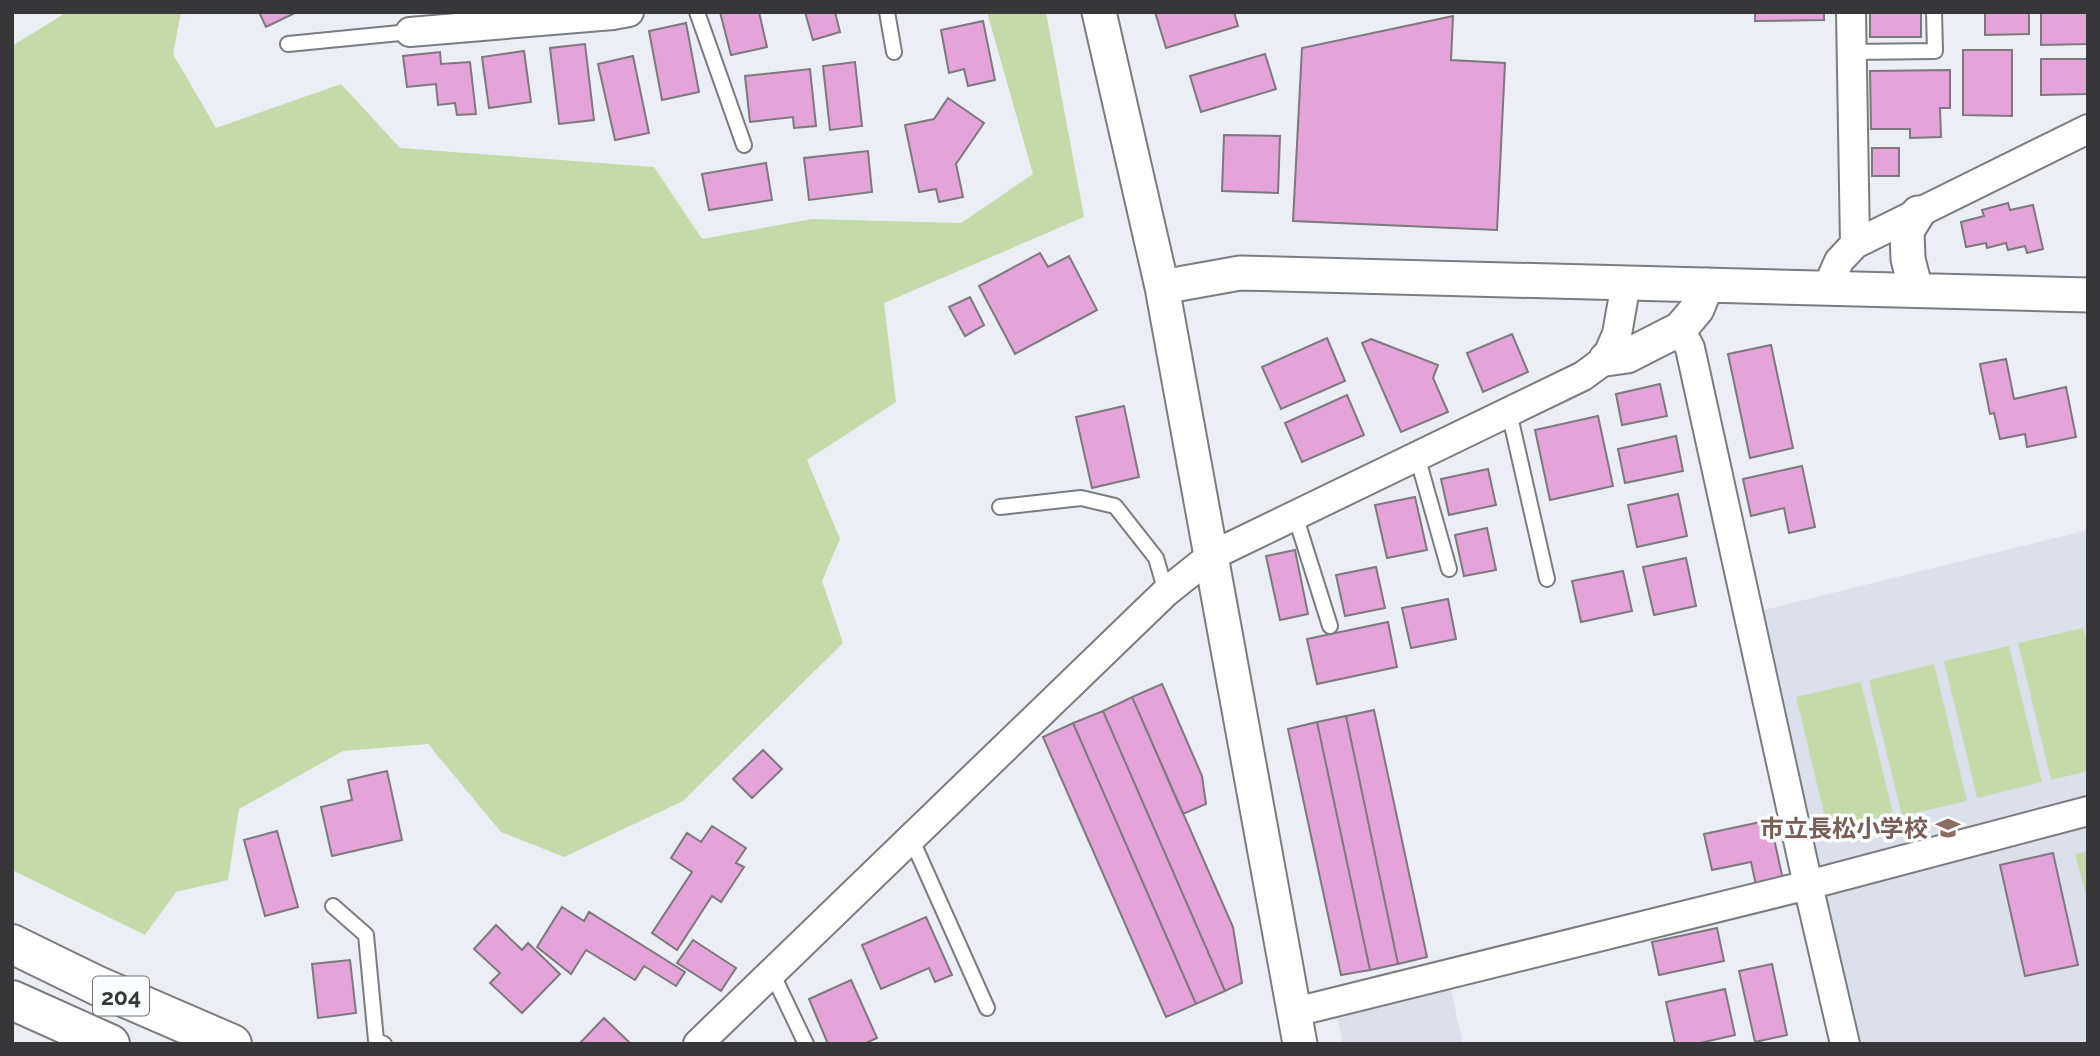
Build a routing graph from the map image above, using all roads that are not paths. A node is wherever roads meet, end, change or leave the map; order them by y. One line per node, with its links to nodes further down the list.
1 (629, 12): 7 (street)
2 (697, 12): 12 (lane)
3 (887, 12): 9 (lane)
4 (1099, 12): 17 (street)
5 (1851, 12): 10 (street)
6 (1934, 12): 10 (lane)
7 (410, 32): 8 (lane)
8 (288, 44)
9 (894, 52)
10 (1852, 52): 14 (street)
11 (2088, 130): 13 (street)
12 (744, 145)
13 (1917, 213): 14 (street); 19 (street)
14 (1855, 244): 18 (street)
15 (1626, 283): 16 (street); 17 (street); 22 (street)
16 (1707, 285): 18 (street); 21 (street)
17 (1162, 287): 27 (street)
18 (1827, 288): 19 (street)
19 (1916, 290): 20 (street)
20 (2088, 295)
21 (1681, 329): 22 (street); 34 (street)
22 (1606, 359): 23 (street)
23 (1509, 412): 24 (street); 29 (lane)
24 (1417, 456): 26 (street); 28 (lane)
25 (1000, 507): 30 (lane)
26 (1295, 515): 27 (street); 31 (lane)
27 (1210, 556): 30 (street); 40 (street)
28 (1449, 569)
29 (1547, 579)
30 (1166, 592): 33 (street)
31 (1330, 626)
32 (2088, 811): 34 (street)
33 (911, 838): 37 (street); 39 (lane)
34 (1808, 885): 40 (street); 46 (street)
35 (333, 906): 43 (lane)
36 (12, 944): 42 (highway, 204)
37 (772, 973): 44 (street); 45 (lane)
38 (12, 1000): 41 (highway, 204)
39 (987, 1008)
40 (1297, 1028)
41 (110, 1044)
42 (232, 1044)
43 (384, 1044)
44 (698, 1044)
45 (806, 1044)
46 (1845, 1044)

